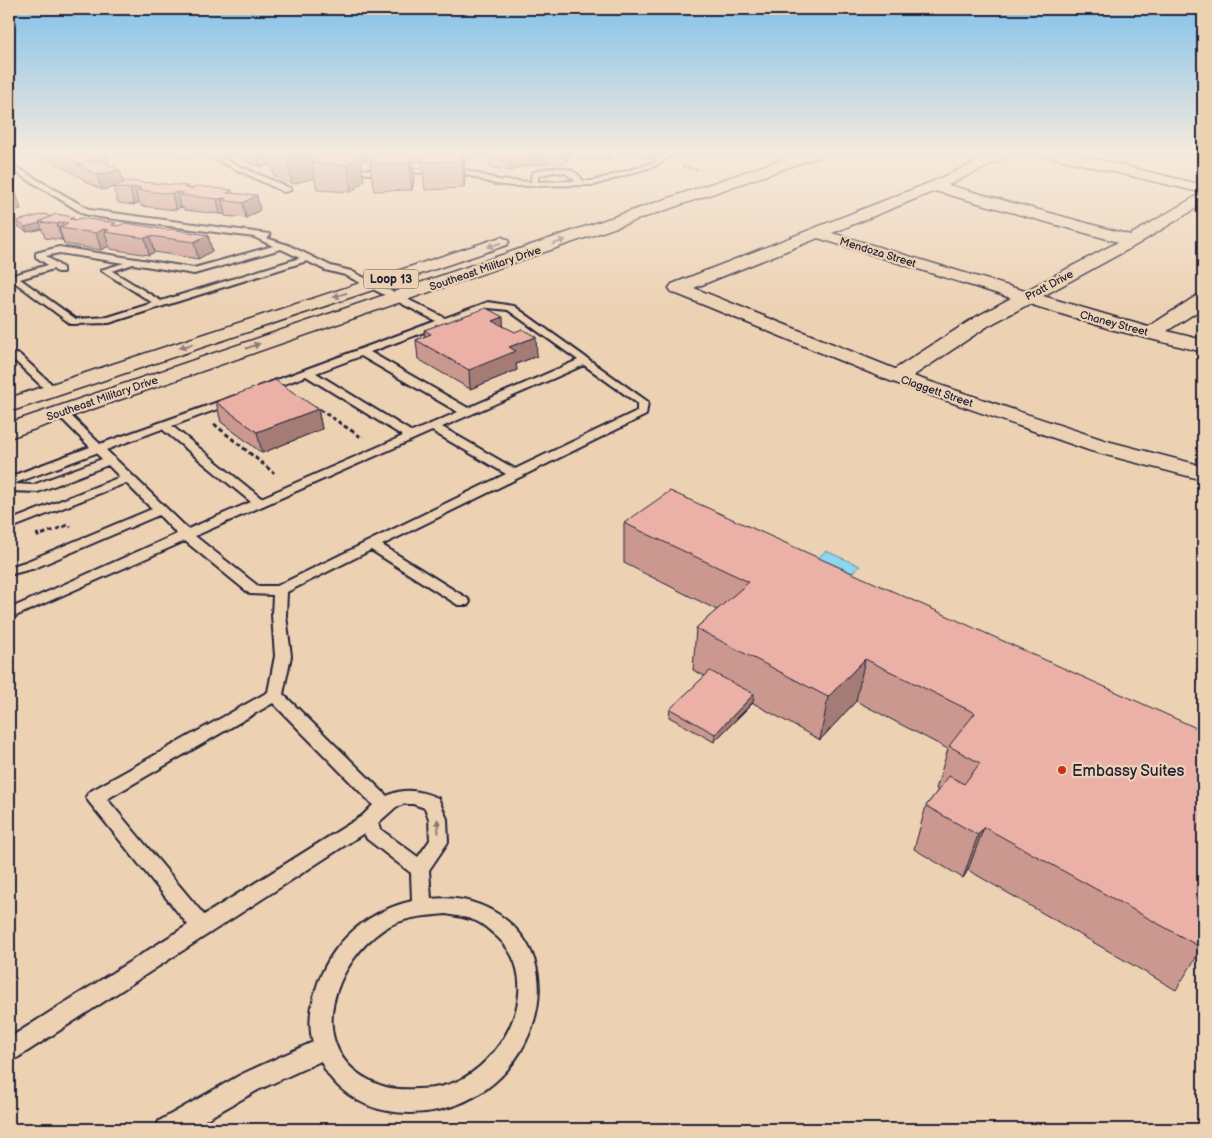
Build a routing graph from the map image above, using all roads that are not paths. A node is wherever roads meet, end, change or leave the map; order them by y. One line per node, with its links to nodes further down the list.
1 (75, 205): 9 (lane)
2 (615, 205): 7 (street)
3 (665, 205): 20 (street, Southeast Military Drive / Loop 13, one-way to 3)
4 (886, 205): 8 (street)
5 (1003, 205): 11 (street)
6 (1191, 205): 11 (street, Pratt Drive)
7 (588, 214)
8 (817, 233): 19 (street, Mendoza Street); 32 (street, Claggett Street)
9 (257, 236): 12 (lane); 17 (lane)
10 (521, 236): 18 (street, Southeast Military Drive / Loop 13, one-way to 18)
11 (1132, 241): 19 (street, Pratt Drive)
12 (282, 245): 13 (lane); 14 (lane)
13 (252, 254): 15 (lane); 16 (lane)
14 (308, 258): 17 (lane); 22 (lane)
15 (261, 259)
16 (135, 262): 22 (lane); 24 (lane)
17 (348, 274): 18 (lane)
18 (372, 285): 20 (lane); 33 (street, Southeast Military Drive / Loop 13, one-way to 33)
19 (1026, 297): 26 (street, Chaney Street); 32 (street, Pratt Drive)
20 (397, 298): 25 (lane); 35 (street, Southeast Military Drive / Loop 13, one-way to 20)
21 (1202, 302): 26 (street)
22 (160, 304): 24 (lane)
23 (114, 306): 24 (lane)
24 (127, 314)
25 (444, 322): 28 (lane); 30 (lane)
26 (1151, 333): 27 (street, Chaney Street)
27 (1203, 346)
28 (362, 352): 31 (lane); 36 (lane)
29 (9, 360): 33 (lane)
30 (585, 361): 36 (lane); 44 (lane)
31 (307, 372): 37 (lane); 40 (lane)
32 (897, 377): 43 (street, Claggett Street)
33 (52, 391): 34 (street, Southeast Military Drive / Loop 13)
34 (9, 405)
35 (61, 412): 39 (street, Southeast Military Drive / Loop 13); 41 (lane)
36 (467, 412): 38 (lane)
37 (164, 425): 41 (lane); 48 (lane)
38 (434, 426): 40 (lane); 44 (lane)
39 (9, 431)
40 (411, 436): 48 (lane)
41 (99, 450): 42 (lane); 46 (lane)
42 (111, 460): 45 (lane); 47 (lane)
43 (1203, 473)
44 (515, 474): 52 (lane)
45 (127, 478): 49 (lane); 50 (lane)
46 (9, 481)
47 (9, 487)
48 (260, 503): 51 (lane)
49 (160, 510): 51 (lane); 53 (lane)
50 (9, 525)
51 (186, 535): 54 (lane); 56 (lane)
52 (372, 545): 54 (lane); 55 (lane)
53 (9, 571)
54 (280, 590): 57 (lane)
55 (463, 602)
56 (9, 614)
57 (275, 695): 58 (lane); 62 (lane)
58 (384, 804): 59 (lane); 60 (lane, one-way to 58)
59 (368, 822): 60 (lane); 62 (lane)
60 (420, 869): 61 (lane)
61 (422, 907): 63 (lane); 63 (lane)
62 (201, 926): 64 (lane)
63 (325, 1048): 65 (lane)
64 (9, 1050)
65 (167, 1129)

